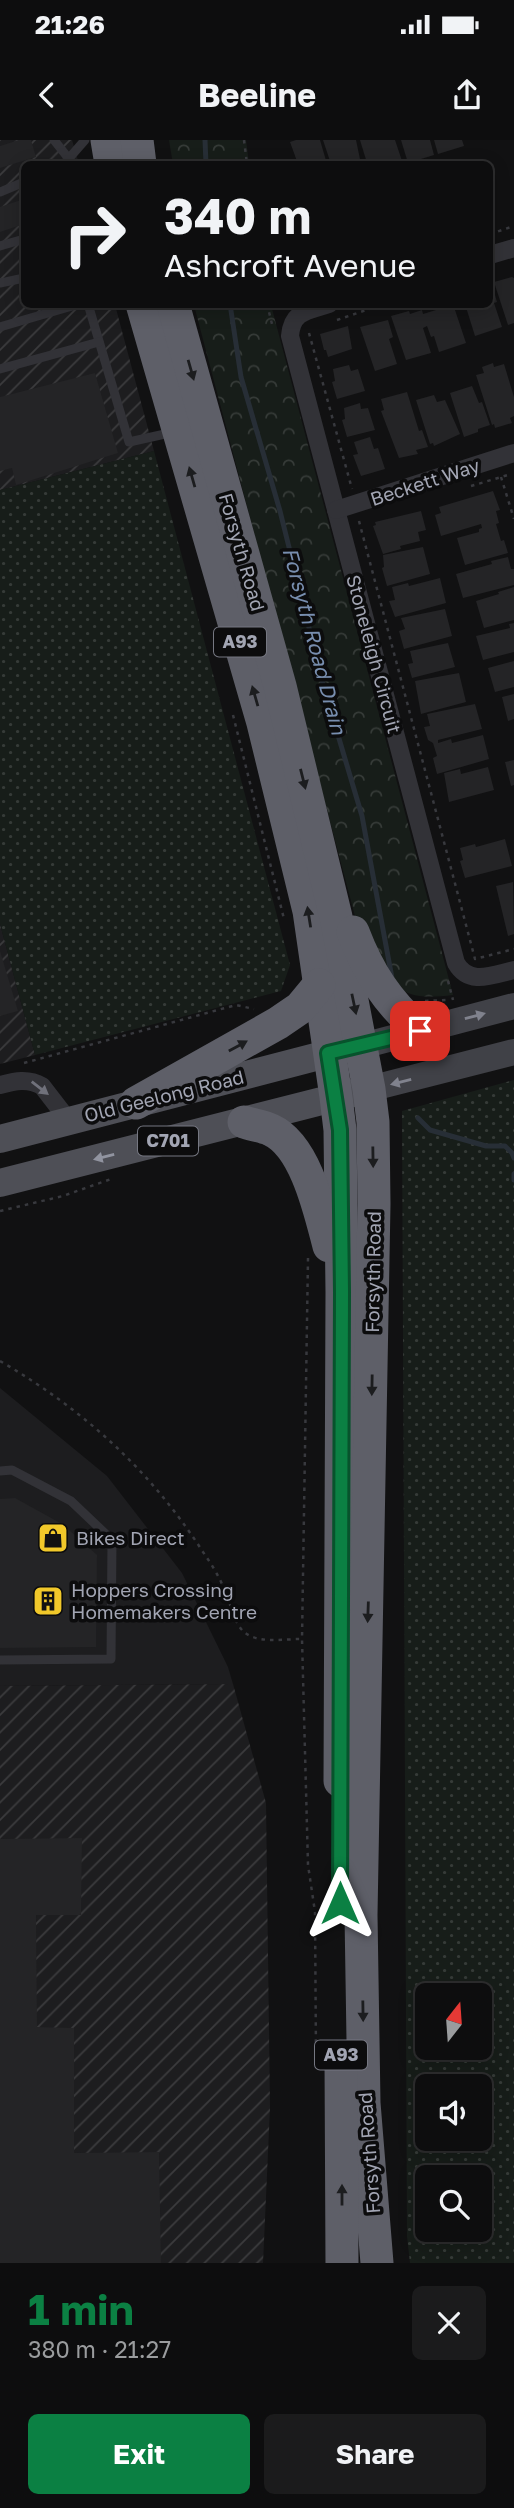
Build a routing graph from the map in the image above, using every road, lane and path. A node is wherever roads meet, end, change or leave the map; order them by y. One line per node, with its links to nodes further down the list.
1 (54, 140): 6 (lane)
2 (85, 140): 7 (lane)
3 (107, 140): 8 (highway)
4 (137, 140): 9 (highway)
5 (245, 140): 10 (path)
6 (65, 161)
7 (67, 161)
8 (110, 161)
9 (140, 161)
10 (247, 161)
11 (21, 184): 12 (lane)
12 (0, 192)
13 (514, 226): 14 (path)
14 (493, 233)
15 (21, 240): 16 (lane)
16 (0, 246)
17 (514, 248): 18 (street)
18 (493, 254)
19 (21, 279): 20 (lane)
20 (0, 283)
21 (65, 308): 27 (lane)
22 (89, 308): 29 (lane)
23 (143, 308): 31 (highway, Forsyth Road / A93)
24 (174, 308): 40 (highway, Forsyth Road / A93, one-way to 40)
25 (360, 308): 26 (path)
26 (331, 313): 37 (street, Stoneleigh Circuit)
27 (0, 327)
28 (308, 330): 36 (path)
29 (99, 342): 30 (lane); 31 (lane)
30 (0, 369)
31 (179, 431): 44 (highway, Forsyth Road / A93, one-way to 31)
32 (514, 453): 36 (street, Beckett Way)
33 (514, 472): 34 (path)
34 (501, 477): 35 (path); 38 (path)
35 (462, 489)
36 (355, 504): 37 (street, Beckett Way); 42 (path)
37 (336, 510): 43 (street, Stoneleigh Circuit)
38 (514, 519)
39 (232, 710): 41 (path)
40 (318, 842): 46 (highway); 50 (highway, Forsyth Road / A93, one-way to 50)
41 (284, 921)
42 (514, 949)
43 (514, 970)
44 (319, 985): 48 (highway); 52 (highway, Forsyth Road / A93)
45 (463, 998): 46 (path)
46 (389, 1000): 49 (highway)
47 (514, 1006): 49 (main road, one-way to 47)
48 (278, 1023): 53 (path); 57 (highway, one-way to 48)
49 (420, 1031): 50 (main road)
50 (362, 1046): 52 (main road, C701); 55 (highway, Forsyth Road / A93)
51 (514, 1052): 55 (main road, one-way to 55)
52 (328, 1053): 56 (highway, Forsyth Road / A93); 57 (main road, Old Geelong Road / C701)
53 (13, 1065)
54 (0, 1084): 58 (street, one-way to 58)
55 (369, 1089): 56 (main road, C701); 72 (highway, Forsyth Road / A93, one-way to 72)
56 (336, 1097): 59 (main road, C701); 65 (highway, Forsyth Road / A93)
57 (136, 1103): 58 (main road, Old Geelong Road / C701)
58 (68, 1121): 60 (main road, Old Geelong Road / C701)
59 (244, 1122): 62 (main road, C701, one-way to 62); 65 (highway)
60 (0, 1139)
61 (116, 1176): 63 (path)
62 (0, 1183)
63 (0, 1211)
64 (308, 1251): 68 (path)
65 (342, 1292): 71 (highway, Forsyth Road / A93, one-way to 65)
66 (0, 1361): 68 (path)
67 (0, 1471): 69 (lane)
68 (302, 1639): 70 (path)
69 (0, 1660)
70 (316, 2061)
71 (342, 2263)
72 (377, 2263)

